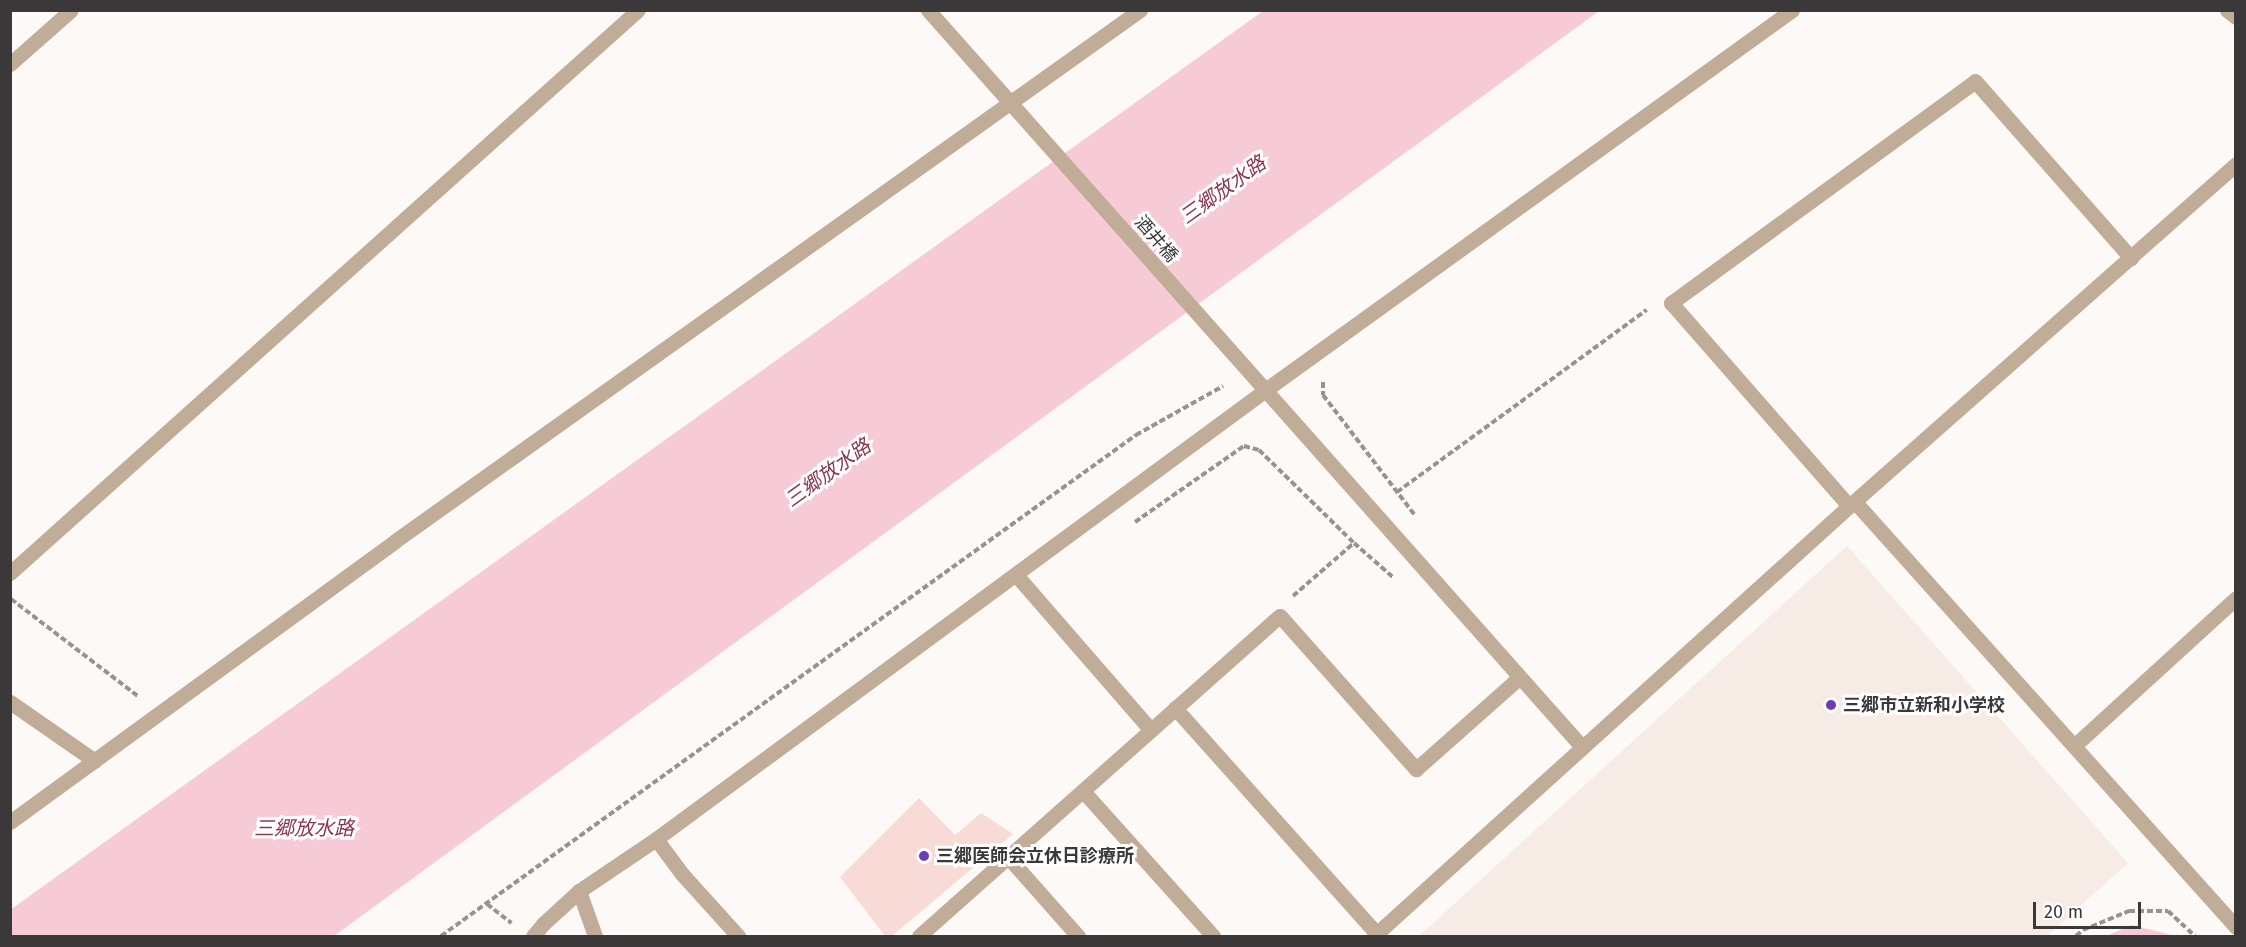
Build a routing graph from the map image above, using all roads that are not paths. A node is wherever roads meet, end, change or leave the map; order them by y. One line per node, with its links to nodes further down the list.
1 (71, 10): 8 (street)
2 (638, 10): 14 (street)
3 (928, 10): 9 (street, 酒井橋)
4 (1140, 10): 9 (street)
5 (1792, 10): 12 (street)
6 (2227, 10): 7 (street)
7 (2235, 17)
8 (10, 64)
9 (1010, 105): 12 (street, 酒井橋); 23 (street)
10 (2235, 164): 11 (street)
11 (2131, 258): 13 (street); 13 (street)
12 (1264, 391): 15 (street); 17 (street, 酒井橋)
13 (1852, 504): 21 (street); 22 (street)
14 (10, 573)
15 (1017, 576): 20 (street); 26 (street)
16 (2235, 598): 21 (street)
17 (1519, 678): 19 (street); 22 (street, 酒井橋)
18 (10, 702): 23 (street)
19 (1175, 708): 20 (street); 30 (street)
20 (1151, 730): 24 (street)
21 (2074, 746): 29 (street)
22 (1582, 747): 30 (street)
23 (95, 761): 25 (street)
24 (1083, 790): 27 (street); 36 (street)
25 (10, 822)
26 (656, 839): 28 (street); 33 (street)
27 (1008, 857): 34 (street); 35 (street)
28 (579, 891): 31 (street); 32 (street)
29 (2235, 927)
30 (1376, 935)
31 (533, 936)
32 (595, 936)
33 (738, 936)
34 (921, 936)
35 (1078, 936)
36 (1214, 936)

